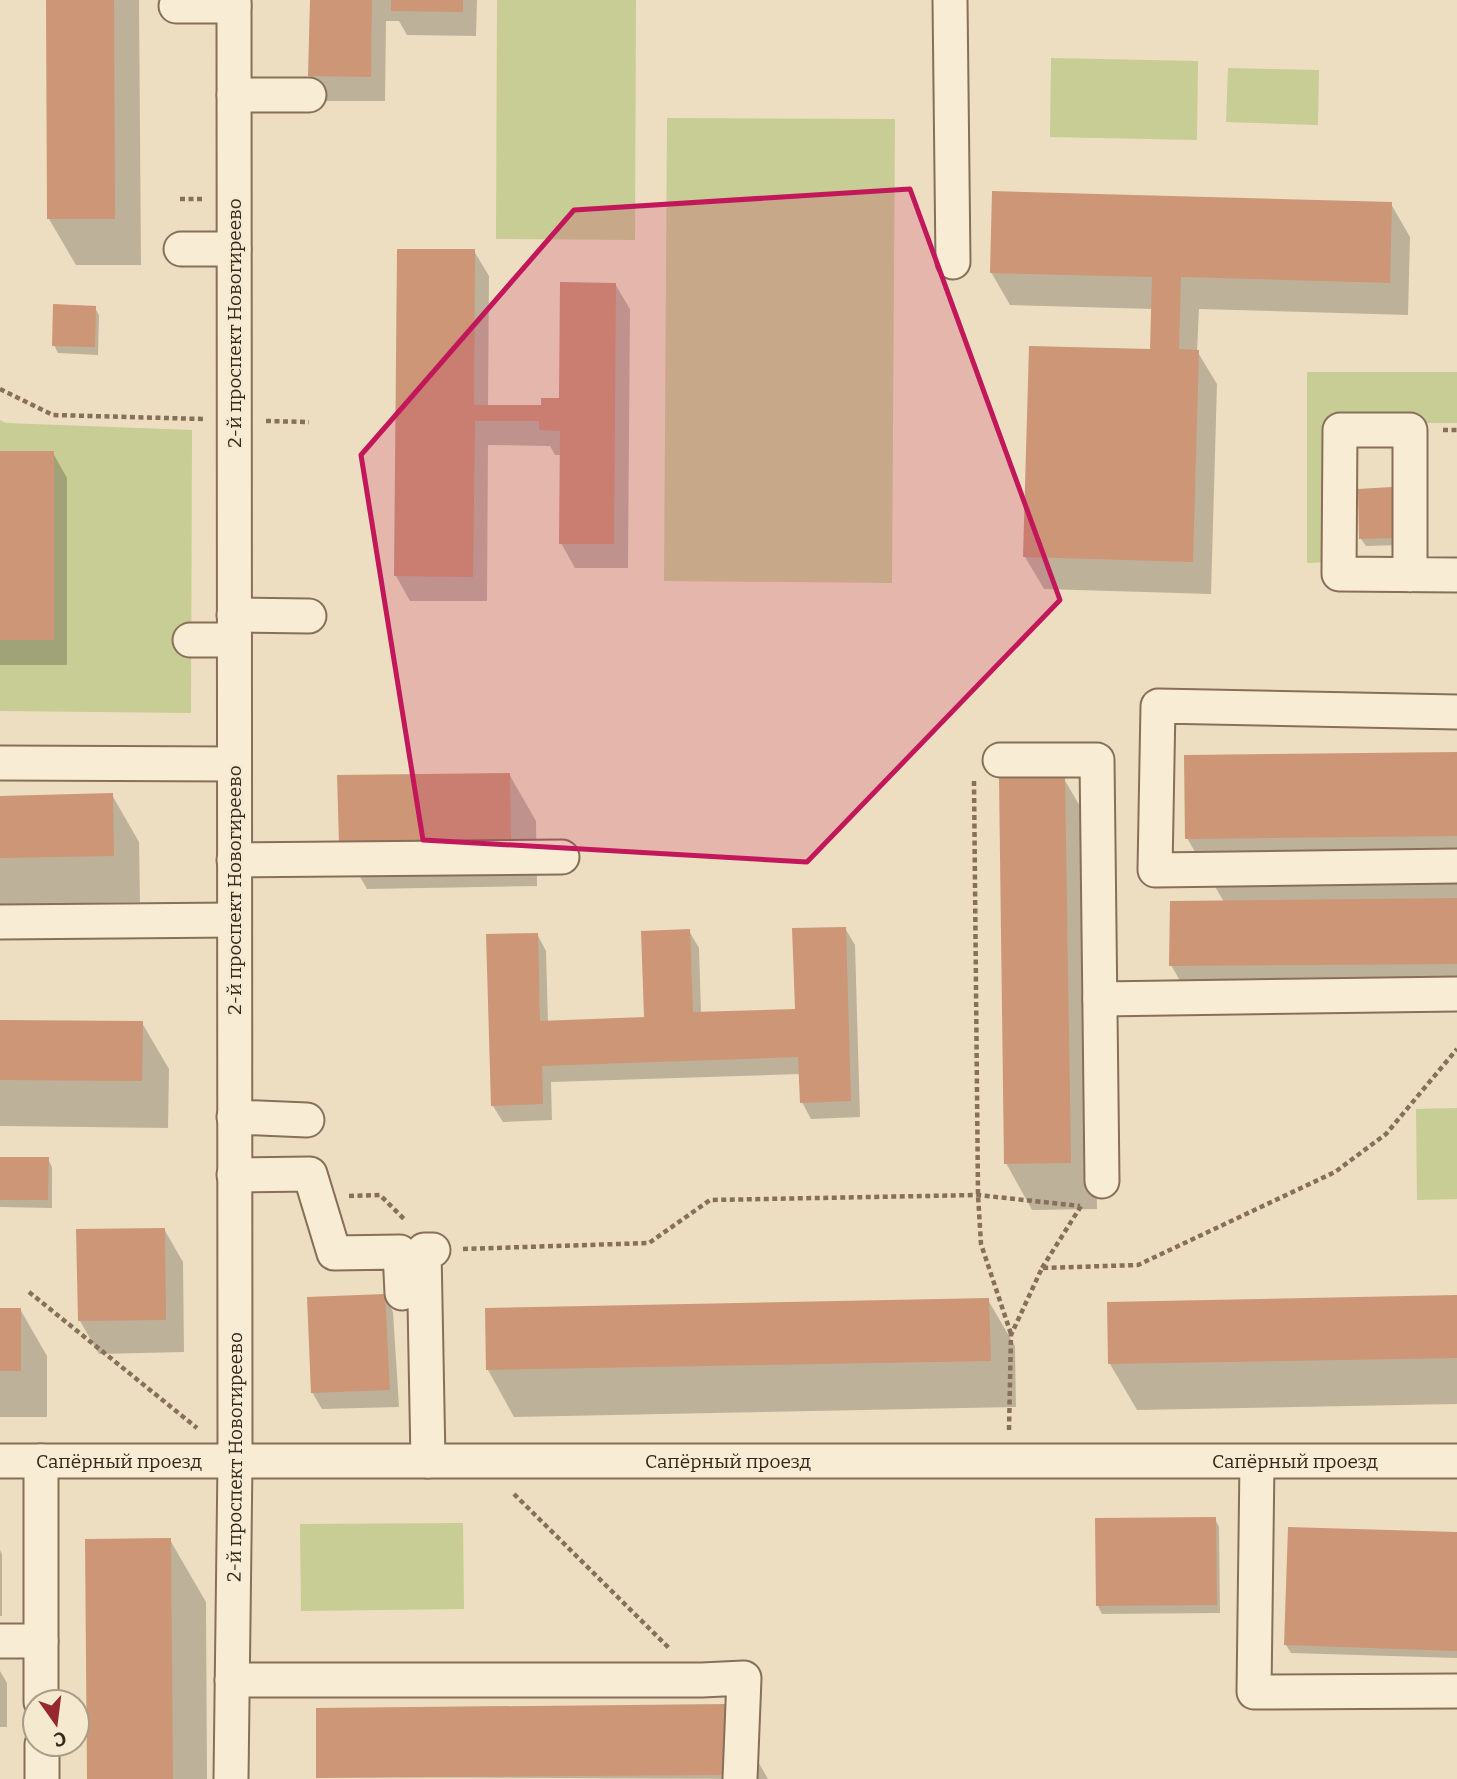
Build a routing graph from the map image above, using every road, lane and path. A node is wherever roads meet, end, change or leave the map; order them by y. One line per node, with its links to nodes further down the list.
1 (950, 0): 10 (street)
2 (234, 3): 3 (street); 4 (street, 2-й проспект Новогиреево)
3 (176, 6)
4 (234, 95): 5 (street); 9 (street, 2-й проспект Новогиреево)
5 (309, 95)
6 (180, 199): 7 (path)
7 (212, 199)
8 (181, 249): 9 (street)
9 (234, 249): 18 (street, 2-й проспект Новогиреево)
10 (953, 262)
11 (0, 389): 12 (path)
12 (214, 419)
13 (263, 421): 14 (path)
14 (309, 422)
15 (1410, 575): 15 (street); 16 (street)
16 (1457, 575)
17 (309, 615): 18 (street)
18 (234, 628): 19 (street); 23 (street, 2-й проспект Новогиреево)
19 (190, 640)
20 (1457, 712): 26 (street)
21 (1000, 760): 30 (street); 36 (path)
22 (0, 763): 23 (street)
23 (234, 764): 25 (street, 2-й проспект Новогиреево)
24 (562, 857): 25 (street)
25 (234, 860): 27 (street, 2-й проспект Новогиреево)
26 (1457, 866)
27 (234, 920): 28 (street); 32 (street, 2-й проспект Новогиреево)
28 (0, 922)
29 (1457, 994): 30 (street)
30 (1100, 999): 35 (street)
31 (1457, 1049): 40 (path)
32 (234, 1117): 33 (street); 34 (street, 2-й проспект Новогиреево)
33 (307, 1119)
34 (234, 1175): 37 (street); 51 (street, 2-й проспект Новогиреево)
35 (1102, 1181): 38 (path)
36 (978, 1195): 38 (path); 39 (path); 43 (path)
37 (317, 1198): 39 (path); 42 (street)
38 (1081, 1206): 40 (path)
39 (433, 1250): 48 (street)
40 (1042, 1268): 43 (path)
41 (29, 1292): 44 (path)
42 (402, 1293)
43 (1011, 1335): 45 (path)
44 (198, 1429)
45 (1009, 1435)
46 (0, 1461): 47 (street, Сапёрный проезд)
47 (41, 1461): 51 (street, Сапёрный проезд); 54 (street)
48 (428, 1461): 49 (street, Сапёрный проезд); 51 (street, Сапёрный проезд)
49 (481, 1461): 52 (street, Сапёрный проезд); 56 (path)
50 (1457, 1461): 52 (street, Сапёрный проезд)
51 (235, 1462): 55 (street, 2-й проспект Новогиреево)
52 (1256, 1462): 58 (street)
53 (0, 1641): 54 (street)
54 (41, 1641): 57 (street)
55 (232, 1680): 56 (street); 61 (street, 2-й проспект Новогиреево)
56 (702, 1681): 62 (street)
57 (41, 1688)
58 (1457, 1691)
59 (41, 1758): 60 (street)
60 (42, 1779)
61 (231, 1779)
62 (740, 1779)

